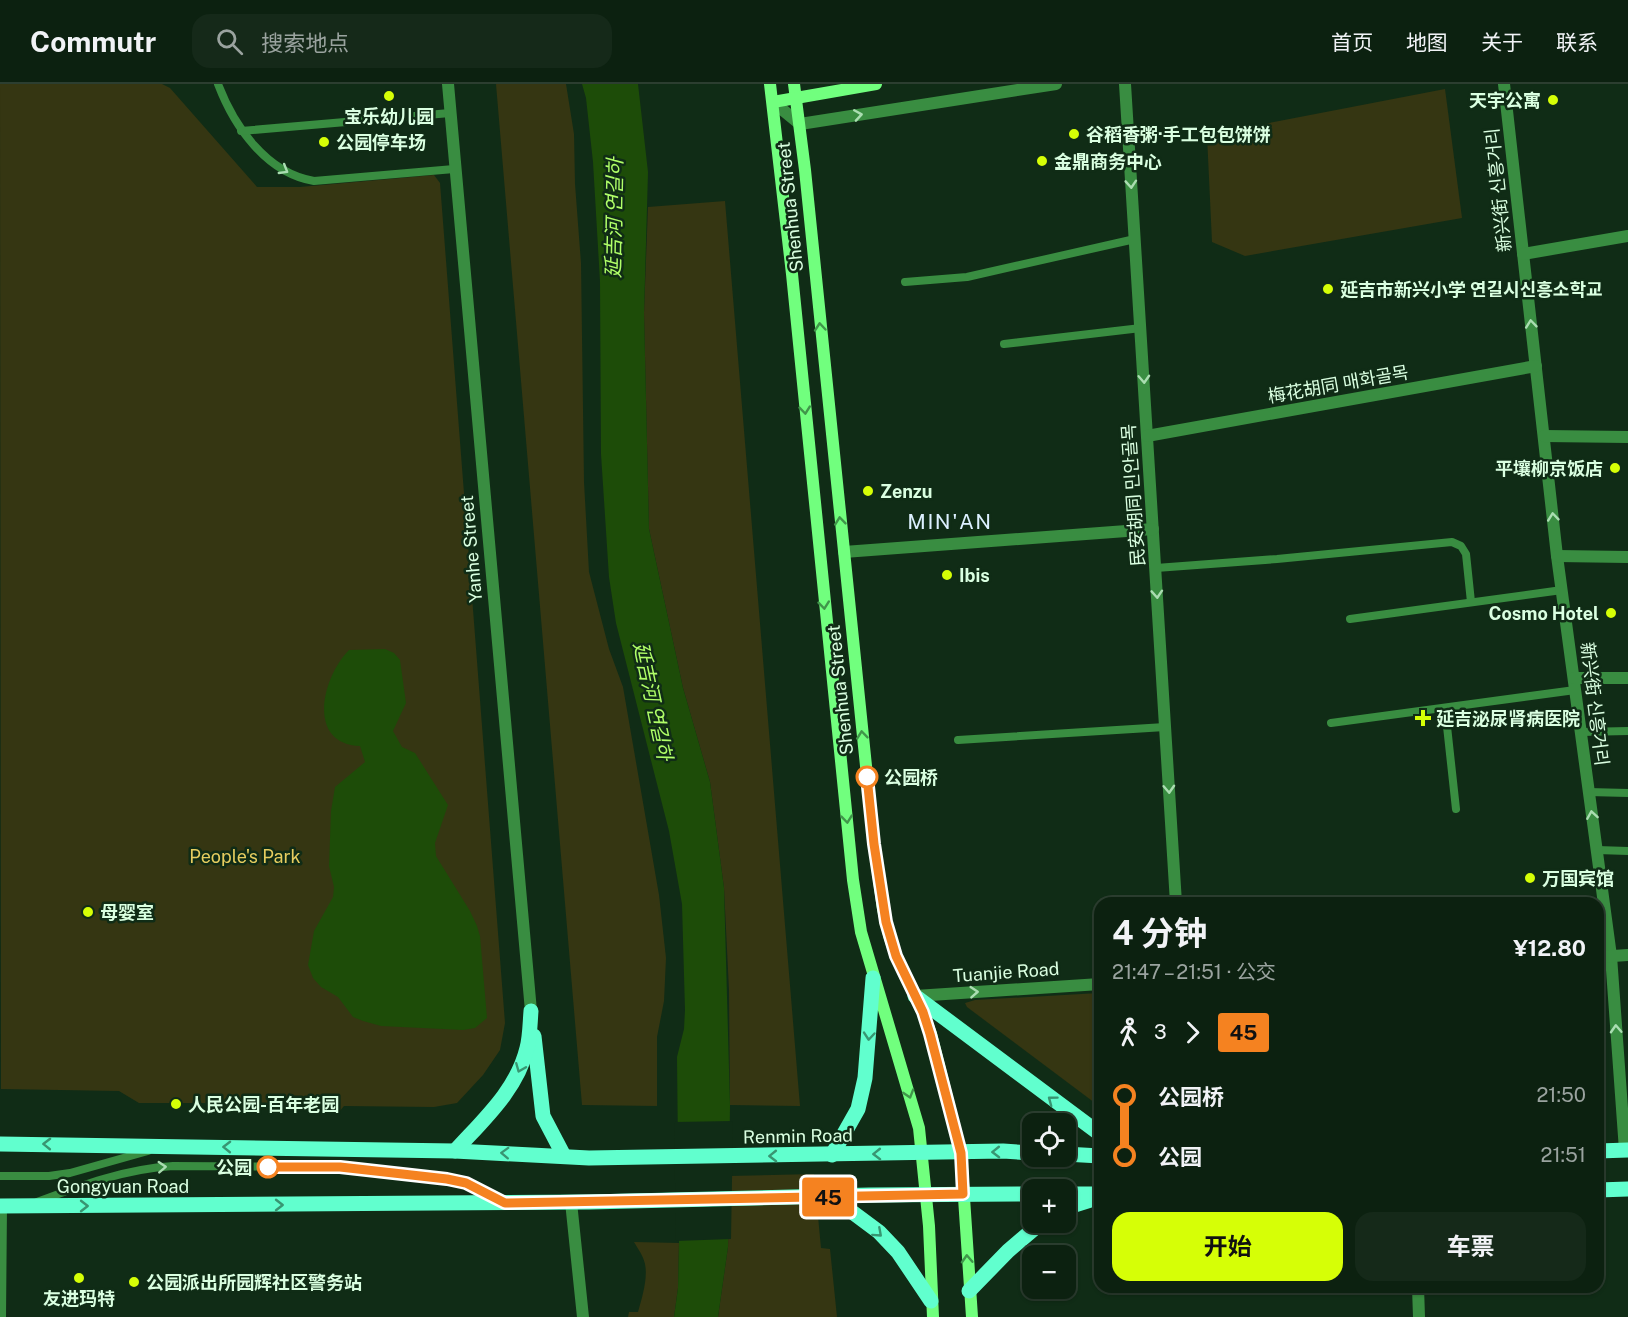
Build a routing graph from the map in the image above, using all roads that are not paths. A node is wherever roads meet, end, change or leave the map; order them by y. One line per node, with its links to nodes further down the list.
1 (218, 84): 13 (lane)
2 (448, 84): 11 (street, Yanhe Street)
3 (770, 84): 10 (main road, Shenhua Street)
4 (794, 84): 9 (main road, Shenhua Street)
5 (876, 84): 9 (main road)
6 (1056, 84): 12 (street, one-way to 6)
7 (1125, 84): 16 (street, 民安胡同 민안골목, one-way to 16)
8 (1504, 84): 17 (street, 新兴街 신흥거리)
9 (796, 98): 10 (main road); 12 (main road, Shenhua Street)
10 (773, 102): 12 (street); 52 (main road, Shenhua Street, one-way to 52)
11 (450, 113): 13 (lane); 14 (street, Yanhe Street)
12 (800, 124): 26 (main road, Shenhua Street, one-way to 12)
13 (241, 131): 14 (lane, one-way to 14)
14 (454, 169): 55 (street, Yanhe Street)
15 (1628, 236): 17 (street)
16 (1135, 239): 18 (lane); 19 (street, 民安胡同 민안골목)
17 (1523, 254): 21 (street, 新兴街 신흥거리, one-way to 17)
18 (905, 282)
19 (1141, 328): 20 (lane); 22 (street, 民安胡同 민안골목, one-way to 22)
20 (1004, 344)
21 (1536, 366): 22 (street, 梅花胡同 매화골목); 23 (street, 新兴街 신흥거리)
22 (1147, 436): 25 (street, 民安胡同 민안골목)
23 (1544, 436): 24 (street); 27 (street, 新兴街 신흥거리, one-way to 23)
24 (1628, 437)
25 (1153, 529): 26 (street); 29 (street, 民安胡同 민안골목)
26 (844, 552): 54 (main road, Shenhua Street, one-way to 26)
27 (1557, 556): 28 (street); 30 (street, 新兴街 신흥거리)
28 (1628, 557)
29 (1155, 568): 31 (lane); 37 (street, 民安胡同 민안골목, one-way to 37)
30 (1562, 590): 31 (lane); 34 (street, 新兴街 신흥거리)
31 (1471, 602): 32 (lane)
32 (1350, 619)
33 (1628, 678): 34 (street)
34 (1574, 684): 35 (lane); 39 (street, 新兴街 신흥거리)
35 (1445, 708): 36 (lane); 43 (lane)
36 (1331, 723)
37 (1165, 727): 40 (lane); 46 (street, 民安胡同 민안골목, one-way to 46)
38 (1628, 731): 39 (lane)
39 (1581, 732): 41 (street, 新兴街 신흥거리)
40 (958, 740)
41 (1588, 792): 42 (lane); 44 (street, 新兴街 신흥거리, one-way to 41)
42 (1628, 793)
43 (1456, 809)
44 (1597, 850): 45 (lane); 47 (street, 新兴街 신흥거리)
45 (1628, 851)
46 (1176, 897)
47 (1603, 897)
48 (1604, 903): 50 (street, 新兴街 신흥거리)
49 (1628, 955): 50 (street)
50 (1611, 956): 51 (street); 59 (street, 新兴街 신흥거리, one-way to 50)
51 (1604, 957)
52 (873, 978): 63 (main road, Shenhua Street, one-way to 63); 65 (main road, one-way to 65)
53 (1094, 984): 54 (street, Tuanjie Road, one-way to 53)
54 (915, 996): 56 (main road, one-way to 54); 64 (main road, Shenhua Street)
55 (531, 1011): 60 (main road, one-way to 60); 67 (main road)
56 (1094, 1130)
57 (0, 1144): 58 (main road, one-way to 57)
58 (168, 1145): 60 (main road, one-way to 58); 69 (lane)
59 (1626, 1150): 61 (main road)
60 (455, 1151): 67 (main road, one-way to 60)
61 (1604, 1151)
62 (1022, 1152): 64 (main road, Renmin Road, one-way to 64)
63 (922, 1153): 64 (main road, Renmin Road); 65 (main road, Renmin Road, one-way to 65); 74 (main road, Shenhua Street)
64 (961, 1153): 72 (main road, Shenhua Street)
65 (832, 1155): 67 (main road, Renmin Road, one-way to 67)
66 (1076, 1155): 68 (main road)
67 (564, 1156)
68 (1094, 1156)
69 (0, 1176)
70 (1628, 1189): 71 (main road)
71 (1604, 1190)
72 (963, 1194): 73 (main road); 74 (main road); 85 (main road, Shenhua Street, one-way to 72)
73 (1022, 1194)
74 (927, 1195): 77 (main road); 87 (main road, Shenhua Street)
75 (1076, 1195): 76 (main road)
76 (1094, 1196)
77 (832, 1197): 79 (main road); 87 (main road, one-way to 87)
78 (1094, 1198): 81 (main road)
79 (571, 1202): 80 (main road, Gongyuan Road); 89 (street)
80 (505, 1203): 83 (main road, Gongyuan Road, one-way to 80); 83 (lane, one-way to 80)
81 (1076, 1204)
82 (1, 1206): 83 (main road, Gongyuan Road); 88 (street)
83 (26, 1206)
84 (1028, 1233): 85 (main road)
85 (969, 1291): 91 (main road, Shenhua Street)
86 (1418, 1293): 92 (street)
87 (931, 1301): 90 (main road, Shenhua Street)
88 (0, 1317)
89 (583, 1317)
90 (933, 1317)
91 (972, 1317)
92 (1419, 1317)

